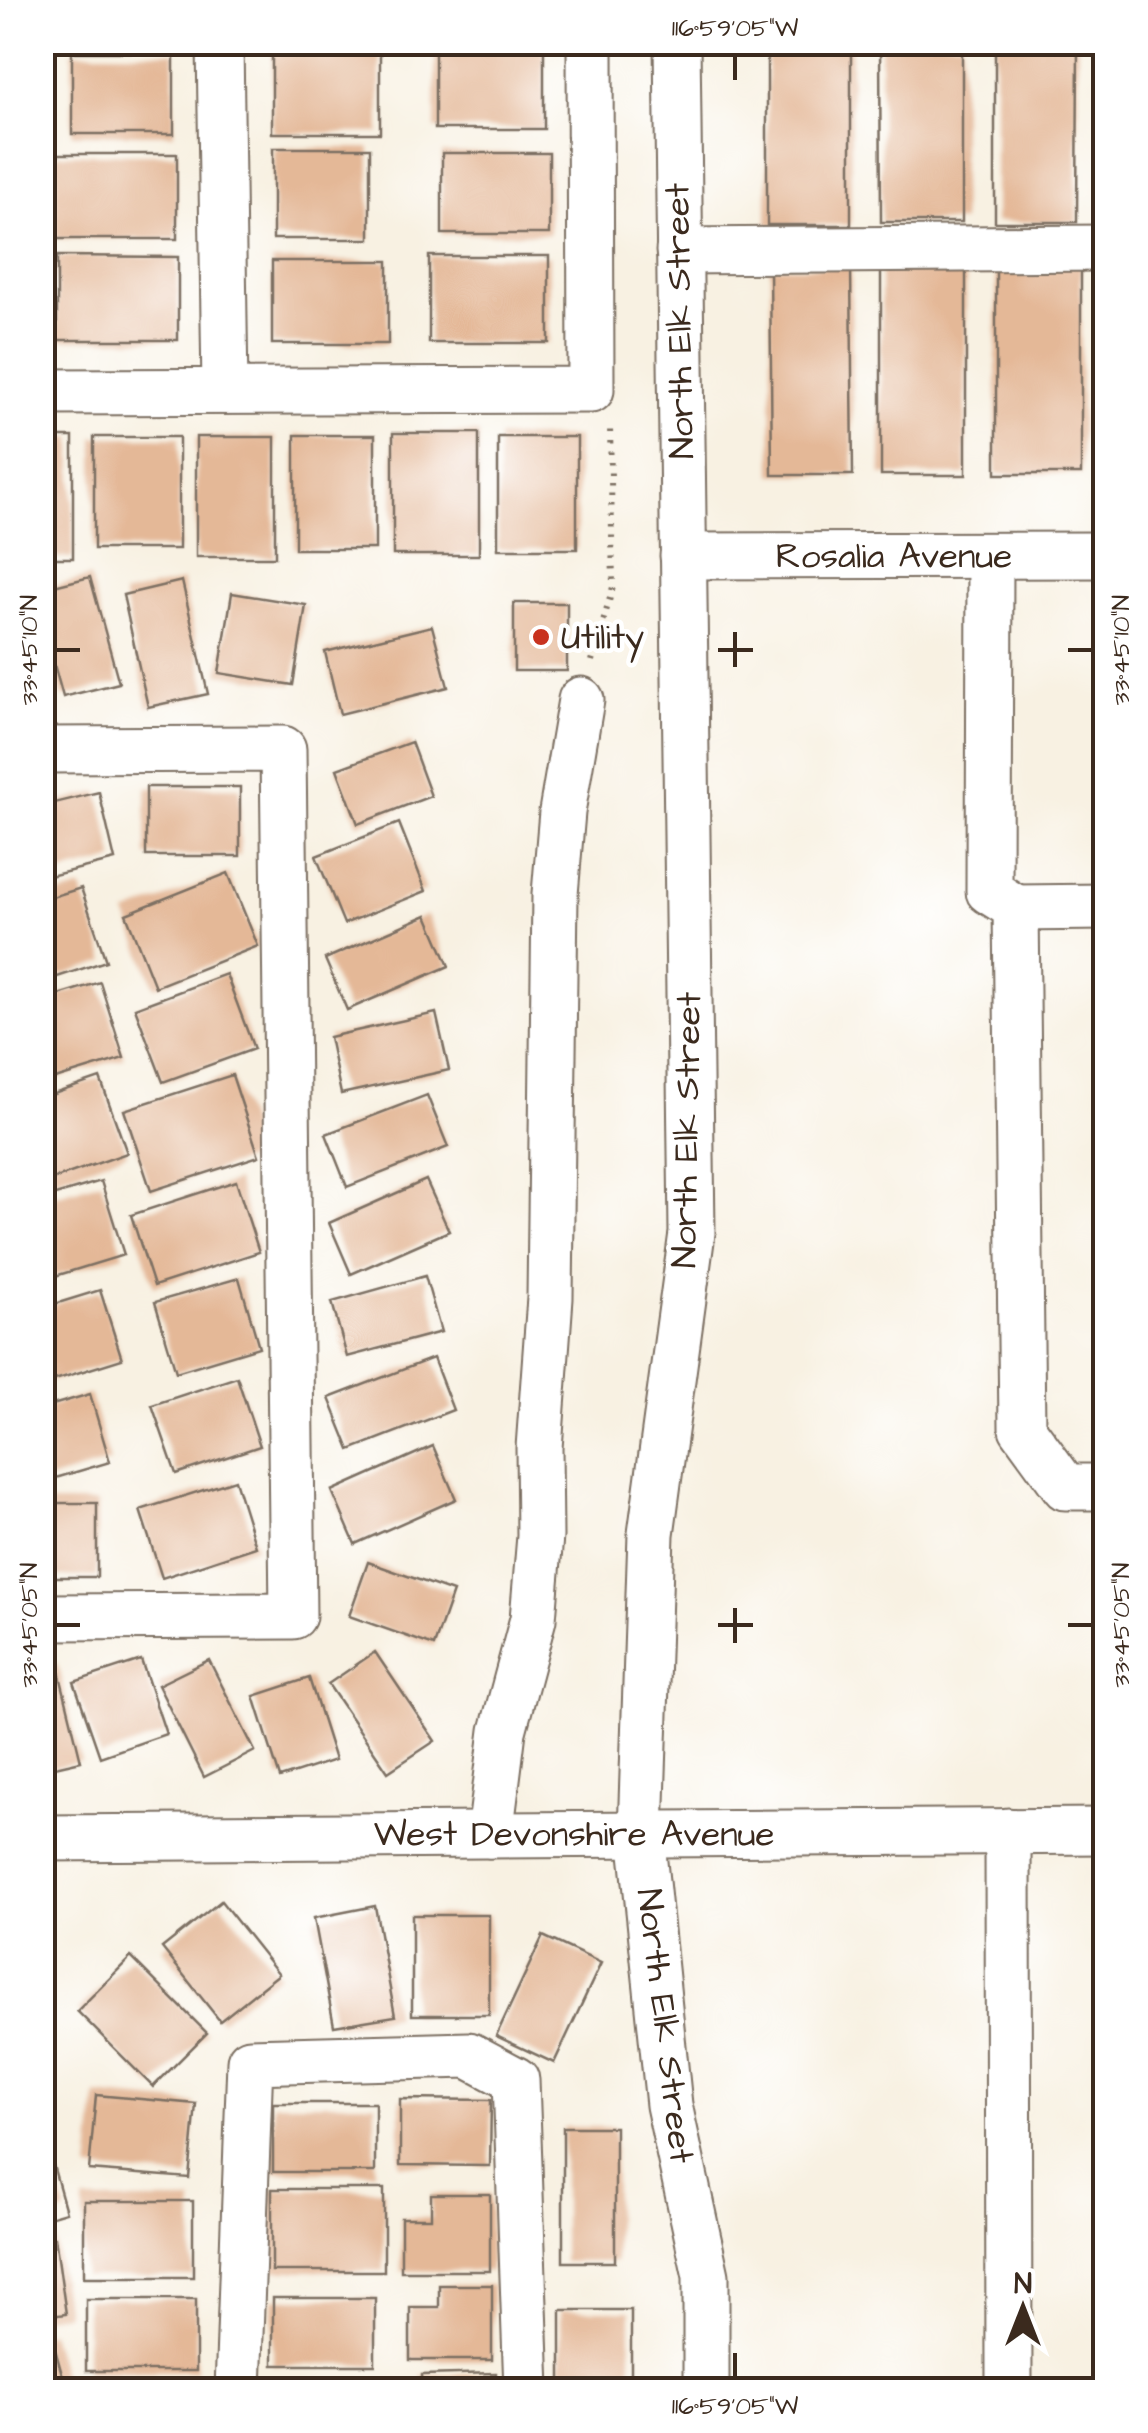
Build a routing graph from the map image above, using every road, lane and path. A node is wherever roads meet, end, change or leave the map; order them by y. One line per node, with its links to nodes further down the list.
1 (220, 42): 7 (street)
2 (590, 42): 6 (street)
3 (678, 42): 5 (street, North Elk Street)
4 (1106, 248): 5 (street)
5 (680, 250): 9 (street, North Elk Street)
6 (591, 390): 7 (street); 12 (path)
7 (225, 391): 8 (street)
8 (42, 392)
9 (683, 556): 10 (street, Rosalia Avenue); 20 (street, North Elk Street)
10 (990, 556): 11 (street, Rosalia Avenue); 15 (street)
11 (1106, 556)
12 (581, 700): 21 (street)
13 (42, 750): 17 (street)
14 (1106, 906): 15 (street)
15 (1016, 908): 16 (street)
16 (1106, 1487)
17 (42, 1617)
18 (1106, 1830): 19 (street, West Devonshire Avenue)
19 (1008, 1831): 20 (street, West Devonshire Avenue); 26 (street)
20 (641, 1833): 21 (street, West Devonshire Avenue); 25 (street, North Elk Street)
21 (490, 1835): 22 (street, West Devonshire Avenue)
22 (42, 1838)
23 (238, 2390): 24 (street)
24 (527, 2390)
25 (706, 2390)
26 (1009, 2390)

